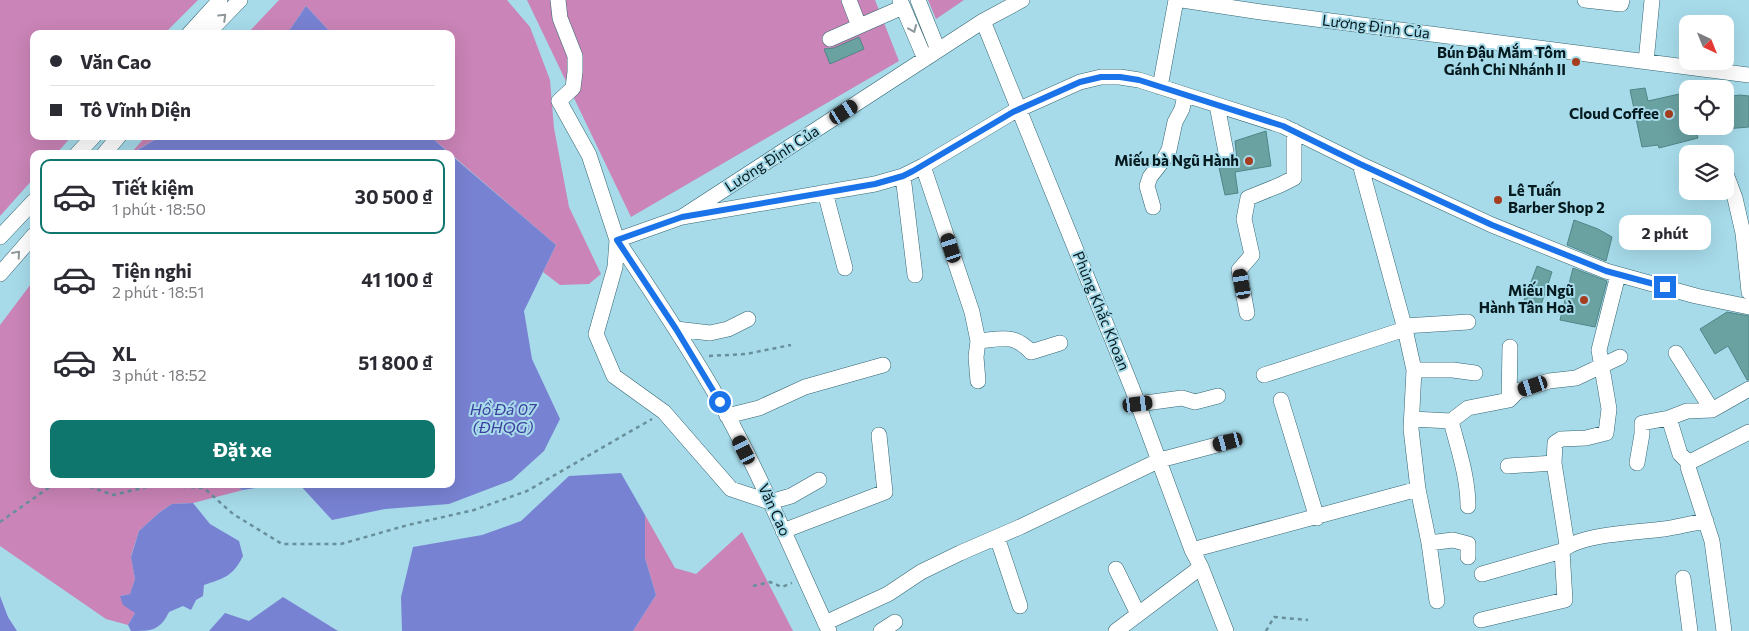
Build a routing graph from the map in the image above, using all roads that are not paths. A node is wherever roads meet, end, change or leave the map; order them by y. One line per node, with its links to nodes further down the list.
1 (220, 0): 16 (street)
2 (240, 0): 17 (street, one-way to 2)
3 (558, 0): 43 (street)
4 (849, 0): 15 (street)
5 (918, 0): 19 (street)
6 (1022, 0): 14 (street, Lương Định Của)
7 (1176, 0): 23 (street)
8 (1182, 0): 13 (street, Lương Định Của)
9 (1585, 0): 10 (street)
10 (1622, 0)
11 (1652, 0): 21 (street)
12 (901, 3): 15 (street); 20 (street, one-way to 20)
13 (1262, 6): 21 (street, Lương Định Của)
14 (982, 21): 19 (street, Lương Định Của); 26 (street, Phùng Khắc Khoan)
15 (859, 26): 18 (street)
16 (192, 30)
17 (211, 30)
18 (830, 39)
19 (938, 50): 20 (street, Lương Định Của)
20 (925, 59): 40 (street, Lương Định Của)
21 (1646, 62): 22 (street, Lương Định Của)
22 (1749, 75)
23 (1160, 87): 24 (street); 26 (street)
24 (1185, 95): 25 (street); 39 (street)
25 (1217, 105): 27 (street); 32 (street)
26 (1018, 109): 34 (street); 70 (street, Phùng Khắc Khoan)
27 (1294, 131): 33 (street); 50 (street)
28 (90, 140): 30 (street)
29 (116, 140): 31 (street)
30 (81, 150)
31 (107, 150)
32 (1226, 152)
33 (1360, 164): 46 (street); 53 (street)
34 (923, 166): 35 (street); 55 (street)
35 (903, 176): 36 (street); 47 (street)
36 (825, 192): 40 (street); 44 (street)
37 (1734, 195): 48 (street)
38 (30, 205): 41 (street)
39 (1153, 208)
40 (682, 217): 43 (street, Lương Định Của)
41 (0, 237)
42 (30, 240): 45 (street, one-way to 42)
43 (617, 240): 54 (street, Văn Cao); 86 (street)
44 (845, 268)
45 (0, 274)
46 (1618, 274): 49 (street); 61 (street)
47 (915, 275)
48 (1749, 292)
49 (1749, 307)
50 (1247, 313)
51 (748, 319): 54 (street)
52 (1468, 322): 53 (street)
53 (1404, 328): 62 (street); 64 (street)
54 (676, 329): 72 (street, Văn Cao)
55 (978, 341): 56 (street); 65 (street)
56 (1060, 343)
57 (1510, 347): 69 (street)
58 (1676, 353): 71 (street)
59 (1620, 357): 61 (street)
60 (883, 364): 72 (street)
61 (1601, 366): 69 (street); 80 (street)
62 (1414, 370): 63 (street); 74 (street)
63 (1475, 373)
64 (1264, 375)
65 (978, 381)
66 (1749, 389): 71 (street)
67 (1218, 396): 70 (street)
68 (1281, 400): 88 (street)
69 (1509, 400): 75 (street)
70 (1138, 404): 79 (street, Phùng Khắc Khoan)
71 (1712, 410): 73 (street)
72 (727, 416): 86 (street, Văn Cao)
73 (1669, 418): 81 (street); 82 (street)
74 (1412, 419): 75 (street); 85 (street)
75 (1451, 421): 87 (street)
76 (1749, 432): 82 (street)
77 (879, 435): 90 (street)
78 (1228, 442): 79 (street)
79 (1160, 460): 91 (street); 94 (street, Phùng Khắc Khoan)
80 (1554, 463): 83 (street); 93 (street)
81 (1637, 463)
82 (1689, 463): 89 (street)
83 (1508, 466)
84 (819, 480): 86 (street)
85 (1418, 489): 88 (street); 92 (street)
86 (770, 502): 90 (street, Văn Cao)
87 (1468, 506)
88 (1316, 518): 94 (street)
89 (1706, 521): 93 (street); 110 (street)
90 (783, 531): 105 (street, Văn Cao)
91 (997, 537): 101 (street); 105 (street)
92 (1429, 543): 95 (street); 100 (street)
93 (1564, 548): 98 (street); 103 (street)
94 (1192, 550): 96 (street, Phùng Khắc Khoan)
95 (1468, 557)
96 (1201, 567): 102 (street); 108 (street, Phùng Khắc Khoan)
97 (1116, 569): 102 (street)
98 (1482, 574)
99 (1683, 578): 109 (street)
100 (1437, 601)
101 (1020, 606)
102 (1138, 614): 107 (street)
103 (1481, 620)
104 (895, 622): 106 (street)
105 (827, 627)
106 (881, 631)
107 (1116, 631)
108 (1226, 631)
109 (1690, 631)
110 (1724, 631)

